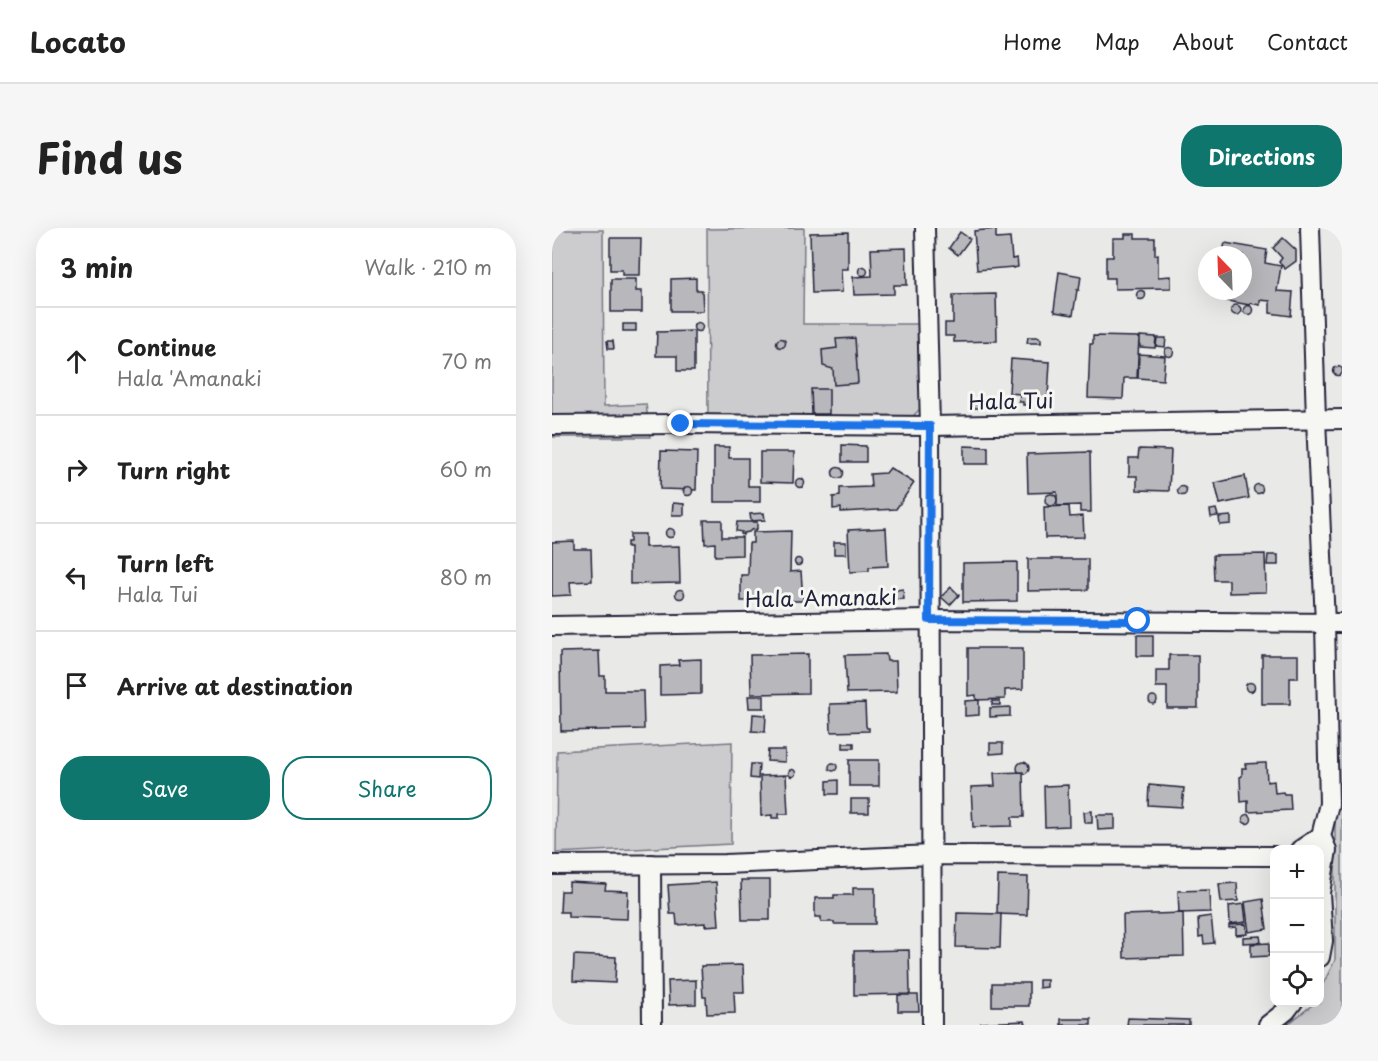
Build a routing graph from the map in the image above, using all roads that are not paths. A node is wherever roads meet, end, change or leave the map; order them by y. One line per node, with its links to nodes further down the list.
1 (925, 228): 6 (street)
2 (1310, 228): 3 (street)
3 (1316, 419): 4 (street, Hala Tui); 6 (street, Hala Tui); 8 (street)
4 (1342, 419)
5 (552, 425): 6 (street, Hala Tui)
6 (930, 426): 7 (street)
7 (929, 620): 8 (street, Hala 'Amanaki); 9 (street, Hala 'Amanaki); 12 (street)
8 (1334, 623): 10 (street)
9 (552, 626)
10 (1321, 836): 11 (street); 16 (street)
11 (1306, 845)
12 (932, 855): 13 (street); 14 (street); 19 (street)
13 (1270, 856)
14 (651, 864): 15 (street); 18 (street)
15 (552, 865)
16 (1321, 953)
17 (1289, 1007): 20 (street)
18 (652, 1025)
19 (932, 1025)
20 (1268, 1025)

